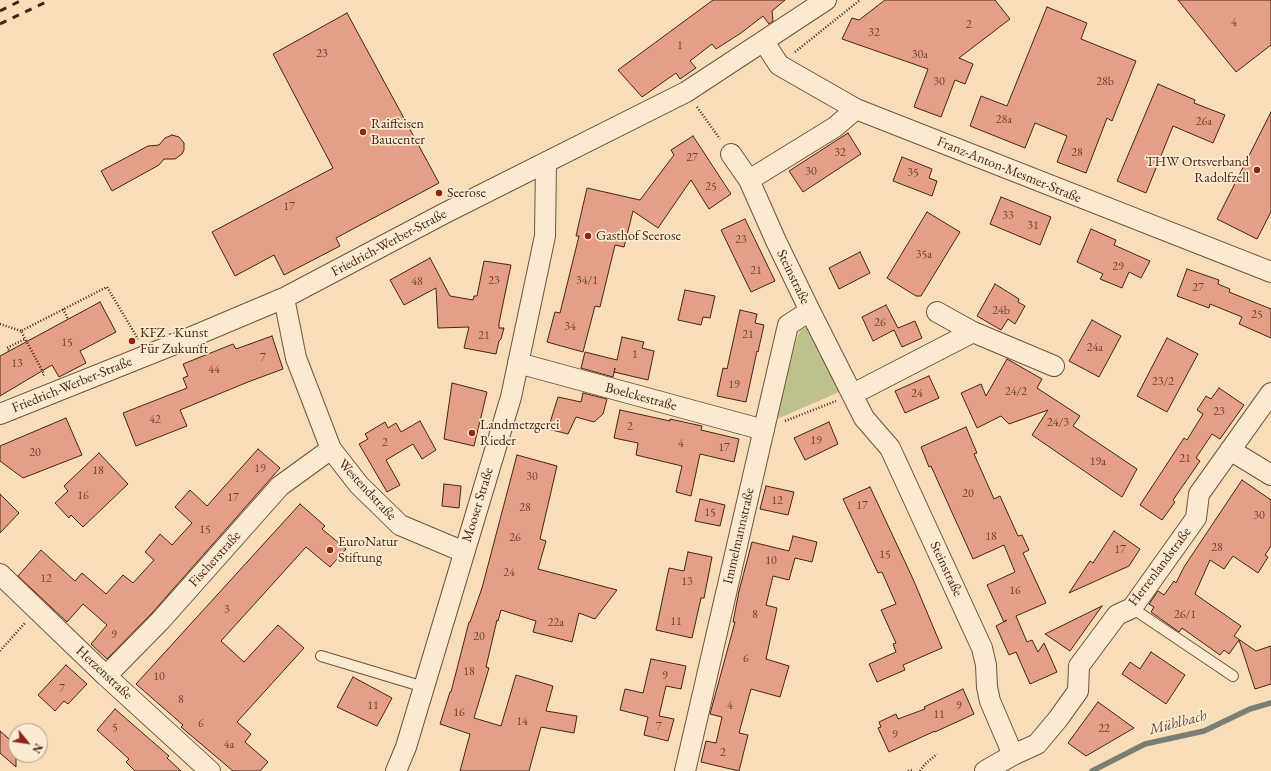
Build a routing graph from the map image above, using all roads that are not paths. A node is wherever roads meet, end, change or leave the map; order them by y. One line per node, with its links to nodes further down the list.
1 (826, 0): 2 (street, Friedrich-Werber-Straße)
2 (764, 42): 3 (street, Franz-Anton-Mesmer-Straße); 5 (street, Friedrich-Werber-Straße)
3 (856, 109): 6 (street); 7 (street, Franz-Anton-Mesmer-Straße)
4 (731, 154): 6 (street, Steinstraße)
5 (546, 162): 8 (street, Friedrich-Werber-Straße); 12 (street, Mooser Straße)
6 (749, 180): 9 (street, Steinstraße)
7 (1271, 272)
8 (284, 298): 16 (street, Friedrich-Werber-Straße); 18 (street, Westendstraße)
9 (810, 311): 15 (street, Steinstraße); 17 (street, Immelmannstraße)
10 (937, 312): 11 (street)
11 (973, 332): 13 (street); 15 (street)
12 (518, 363): 17 (street, Boelckestraße); 21 (street, Mooser Straße)
13 (1054, 366)
14 (1271, 393): 19 (street, Herrenlandstraße)
15 (853, 394): 28 (street, Steinstraße)
16 (0, 414)
17 (764, 430): 31 (street, Immelmannstraße)
18 (331, 449): 21 (street, Westendstraße); 25 (street, Fischerstraße)
19 (1230, 450): 20 (street); 23 (street, Herrenlandstraße)
20 (1271, 475)
21 (464, 552): 27 (street, Mooser Straße)
22 (0, 574): 25 (street, Herzenstraße)
23 (1132, 608): 26 (lane); 28 (street, Herrenlandstraße)
24 (322, 656): 27 (lane)
25 (106, 676): 29 (street, Herzenstraße)
26 (1233, 676)
27 (424, 687): 30 (street, Mooser Straße)
28 (1000, 765)
29 (210, 771)
30 (396, 771)
31 (685, 771)

